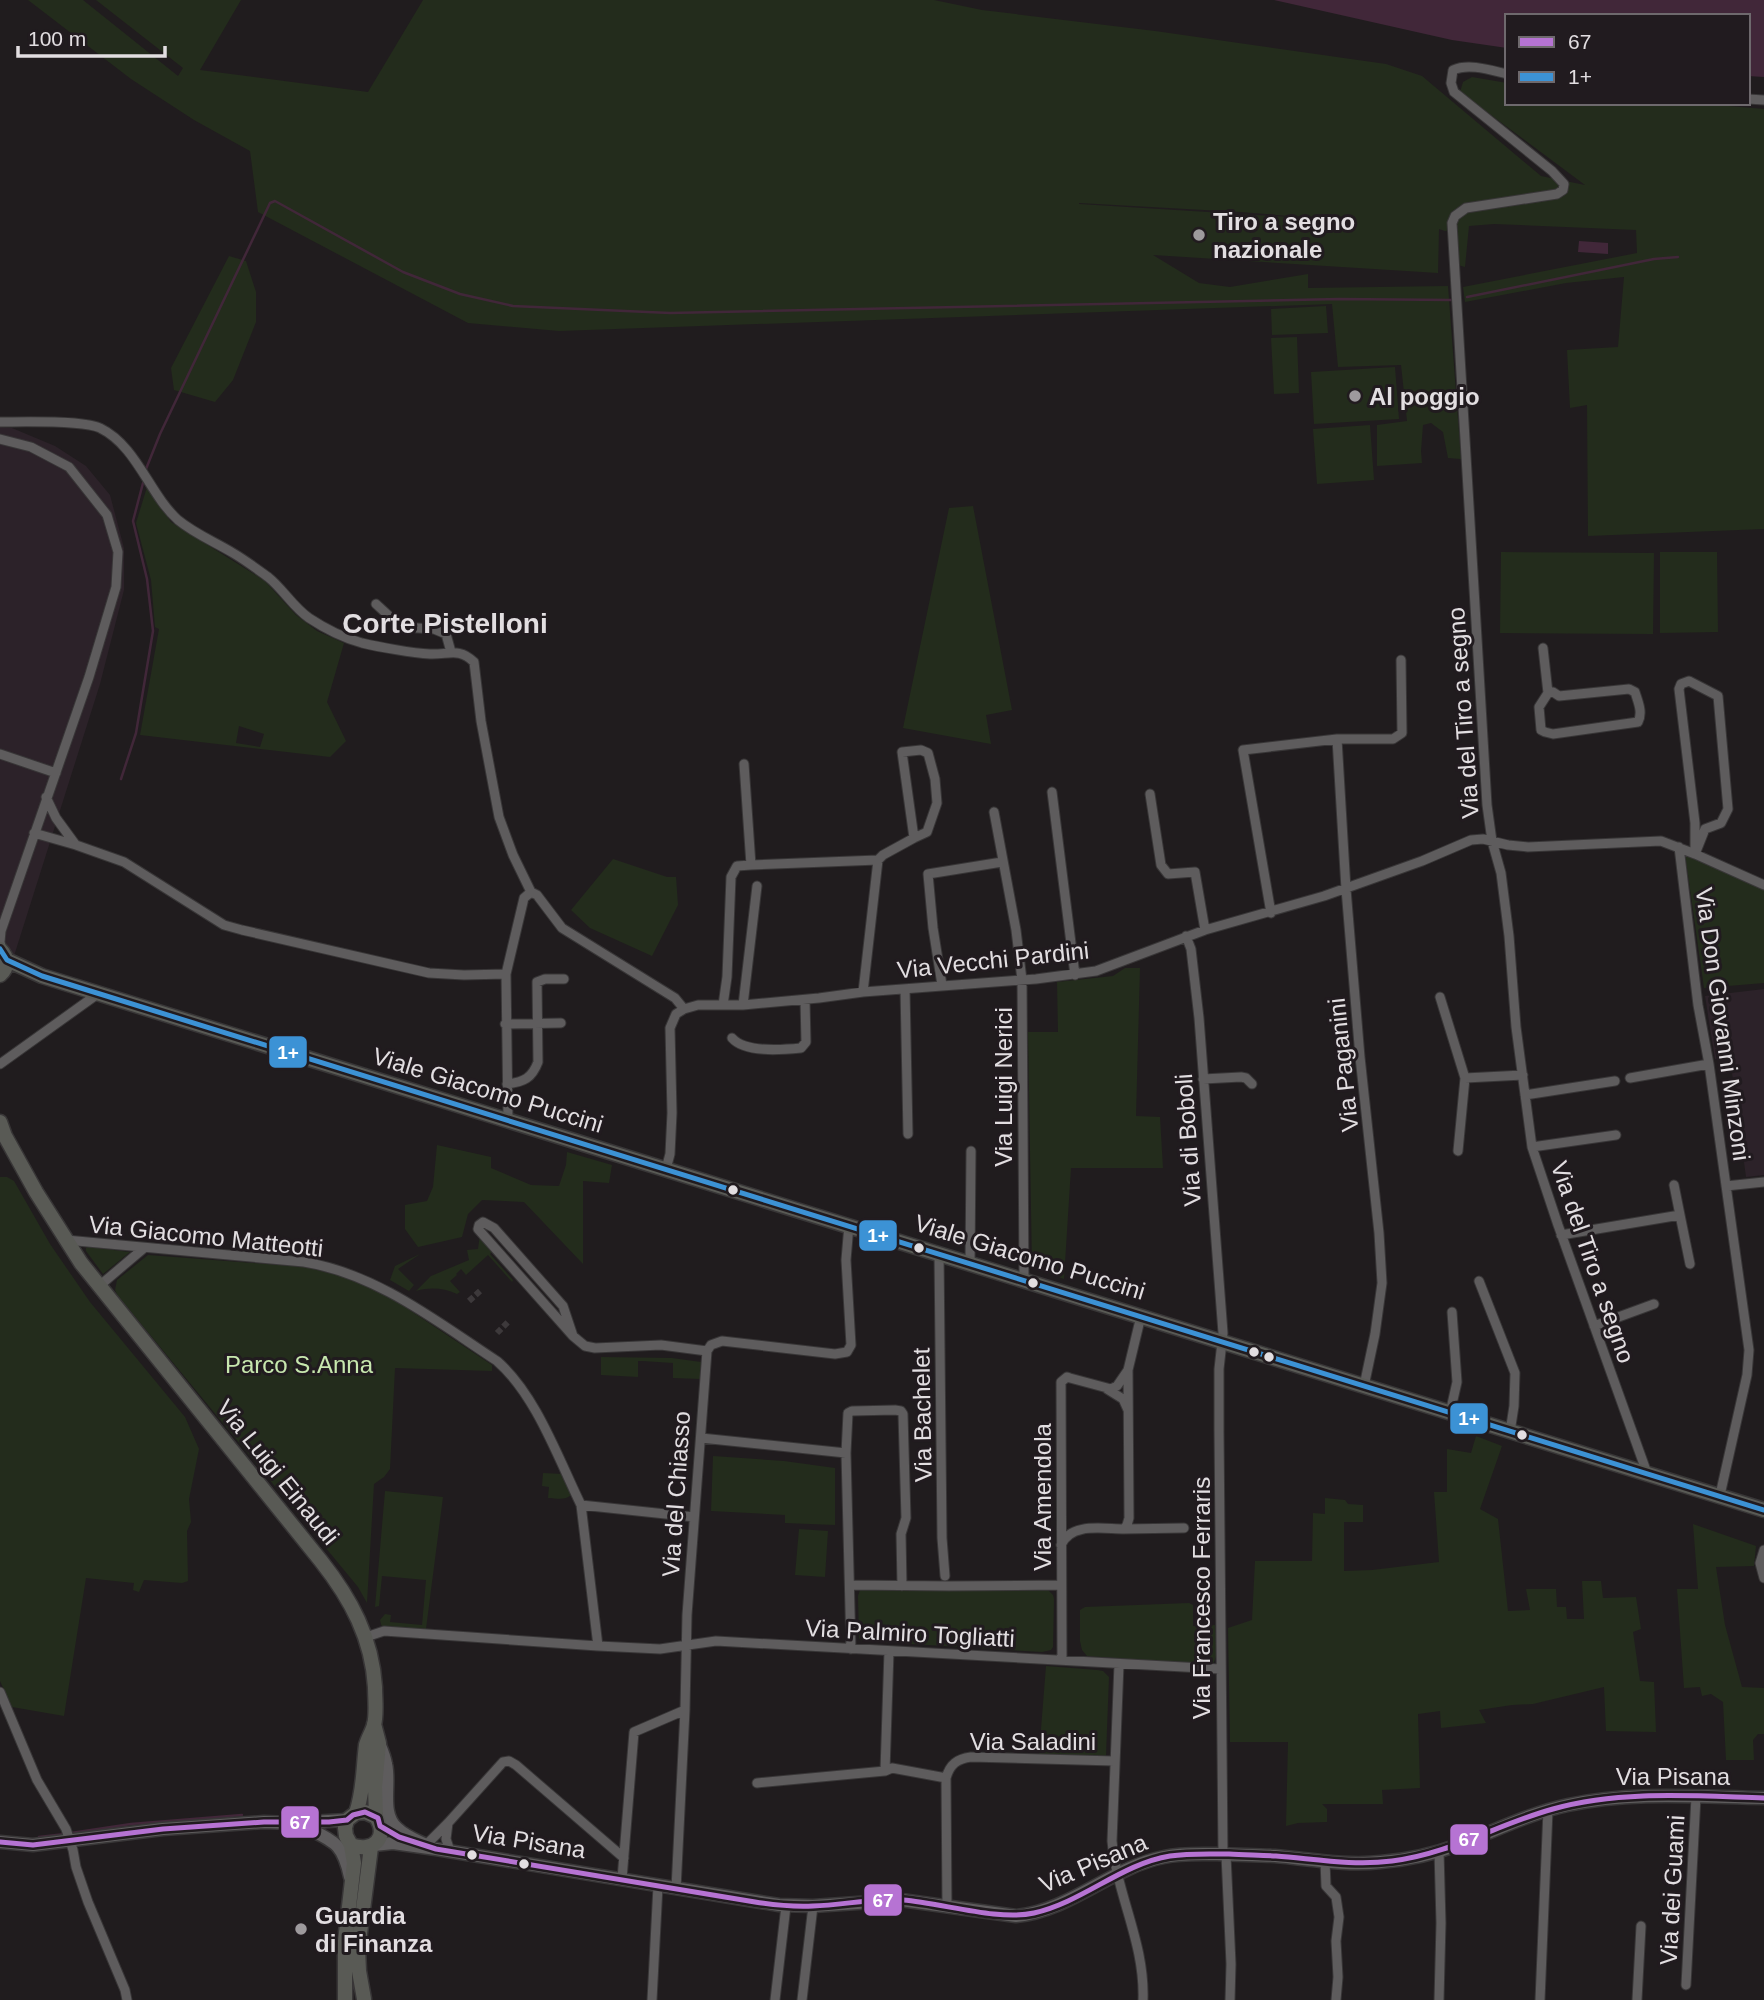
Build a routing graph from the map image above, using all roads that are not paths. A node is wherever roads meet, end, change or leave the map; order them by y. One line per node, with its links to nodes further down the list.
1 (1505, 74): 19 (street, Via del Tiro a segno)
2 (0, 422): 6 (street)
3 (0, 439): 12 (street)
4 (376, 604): 6 (street)
5 (1543, 648): 8 (street)
6 (451, 652): 29 (street)
7 (1401, 660): 9 (street)
8 (1548, 693): 8 (street)
9 (1337, 739): 28 (street, Via Paganini); 30 (street)
10 (0, 754): 12 (street)
11 (744, 764): 25 (street)
12 (56, 773): 15 (street)
13 (1052, 792): 36 (street)
14 (1150, 794): 31 (street)
15 (47, 797): 17 (street); 20 (street)
16 (994, 813): 24 (street, Via Luigi Nerici)
17 (34, 833): 20 (street); 32 (street)
18 (914, 838): 18 (street); 23 (street)
19 (1492, 841): 21 (street, Via Vecchi Pardini); 28 (street, Via Vecchi Pardini); 54 (street, Via del Tiro a segno)
20 (76, 845): 35 (street)
21 (1679, 847): 22 (street, Via Vecchi Pardini); 53 (street, Via Don Giovanni Minzoni)
22 (1695, 854): 22 (street); 26 (street, Via Vecchi Pardini)
23 (878, 860): 25 (street); 41 (street)
24 (1002, 862): 38 (street, Via Luigi Nerici); 39 (street)
25 (751, 865): 45 (street)
26 (1764, 885)
27 (757, 886): 46 (street)
28 (1346, 888): 30 (street, Via Vecchi Pardini); 92 (street, Via Paganini)
29 (531, 892): 35 (street); 47 (street)
30 (1271, 913): 31 (street, Via Vecchi Pardini)
31 (1205, 930): 33 (street, Via Vecchi Pardini)
32 (1, 932): 34 (street)
33 (1186, 936): 36 (street, Via Vecchi Pardini); 57 (street, Via di Boboli)
34 (2, 962): 42 (main road, Viale Giacomo Puccini)
35 (506, 974): 50 (street)
36 (1076, 975): 38 (street, Via Vecchi Pardini)
37 (564, 979): 48 (street)
38 (1022, 980): 39 (street, Via Vecchi Pardini); 81 (street, Via Luigi Nerici)
39 (942, 985): 40 (street, Via Vecchi Pardini)
40 (905, 989): 41 (street, Via Vecchi Pardini); 64 (street)
41 (863, 992): 44 (street, Via Vecchi Pardini)
42 (99, 993): 52 (street); 62 (main road, Viale Giacomo Puccini)
43 (1440, 997): 55 (street)
44 (805, 1000): 46 (street, Via Vecchi Pardini); 51 (street)
45 (723, 1005): 46 (street, Via Vecchi Pardini); 47 (street, Via Vecchi Pardini)
46 (743, 1005)
47 (684, 1009): 69 (street)
48 (538, 1023): 49 (street); 50 (street); 59 (street)
49 (561, 1023)
50 (505, 1024): 59 (street)
51 (732, 1038)
52 (0, 1064)
53 (1709, 1064): 56 (street); 72 (street, Via Don Giovanni Minzoni)
54 (1523, 1074): 55 (street); 61 (street, Via del Tiro a segno)
55 (1465, 1078): 68 (street)
56 (1630, 1078)
57 (1203, 1079): 60 (street); 89 (street, Via di Boboli)
58 (1615, 1081): 61 (street)
59 (508, 1084): 62 (street)
60 (1252, 1084)
61 (1525, 1095): 66 (street, Via del Tiro a segno)
62 (508, 1119): 69 (main road, Viale Giacomo Puccini)
63 (0, 1122): 76 (main road, Via Luigi Einaudi)
64 (908, 1134)
65 (1616, 1135): 66 (street)
66 (1532, 1147): 75 (street, Via del Tiro a segno)
67 (971, 1151): 79 (street)
68 (1458, 1151)
69 (666, 1169): 74 (main road, Viale Giacomo Puccini)
70 (1764, 1182): 72 (street)
71 (1674, 1185): 73 (street)
72 (1726, 1186): 100 (street, Via Don Giovanni Minzoni)
73 (1679, 1215): 75 (street); 80 (street)
74 (849, 1225): 78 (main road, Viale Giacomo Puccini); 90 (street)
75 (1561, 1235): 87 (street, Via del Tiro a segno)
76 (65, 1240): 77 (street, Via Giacomo Matteotti); 83 (main road, Via Luigi Einaudi)
77 (144, 1248): 83 (street); 101 (street, Via Giacomo Matteotti)
78 (939, 1253): 79 (main road, Viale Giacomo Puccini); 110 (street, Via Bachelet)
79 (970, 1263): 81 (main road, Viale Giacomo Puccini)
80 (1690, 1264)
81 (1024, 1279): 86 (main road, Viale Giacomo Puccini)
82 (1479, 1281): 96 (street)
83 (98, 1287): 115 (main road, Via Luigi Einaudi)
84 (1654, 1304): 87 (street)
85 (1451, 1312): 94 (street)
86 (1141, 1316): 89 (main road, Viale Giacomo Puccini); 91 (street)
87 (1594, 1326): 99 (street, Via del Tiro a segno)
88 (573, 1336): 88 (street); 90 (street)
89 (1221, 1342): 92 (main road, Viale Giacomo Puccini); 122 (street, Via Francesco Ferraris)
90 (706, 1351): 97 (street, Via del Chiasso)
91 (1128, 1370): 93 (street); 95 (street)
92 (1364, 1386): 94 (main road, Viale Giacomo Puccini)
93 (1106, 1389): 95 (street); 104 (street, Via Amendola)
94 (1450, 1413): 96 (main road, Viale Giacomo Puccini)
95 (1129, 1415): 106 (street)
96 (1510, 1432): 99 (main road, Viale Giacomo Puccini)
97 (701, 1438): 98 (street); 103 (street, Via del Chiasso)
98 (845, 1453): 112 (street); 114 (street)
99 (1647, 1473): 100 (main road, Viale Giacomo Puccini)
100 (1720, 1495): 102 (main road, Viale Giacomo Puccini)
101 (581, 1505): 103 (street); 117 (street)
102 (1764, 1510)
103 (694, 1517): 116 (street, Via del Chiasso)
104 (1062, 1518): 107 (street); 108 (street, Via Amendola)
105 (1184, 1528): 106 (street)
106 (1124, 1529): 107 (street)
107 (1076, 1530): 108 (street)
108 (1061, 1546): 113 (street, Via Amendola)
109 (1764, 1550): 111 (street)
110 (945, 1576)
111 (1764, 1578)
112 (850, 1585): 114 (street); 118 (street)
113 (1061, 1585): 114 (street); 120 (street, Via Amendola)
114 (902, 1586)
115 (366, 1637): 117 (street, Via Palmiro Togliatti); 125 (main road, Via Luigi Einaudi)
116 (688, 1644): 117 (street, Via Palmiro Togliatti); 118 (street, Via Palmiro Togliatti); 124 (street, Via del Chiasso)
117 (598, 1646)
118 (851, 1649): 119 (street, Via Palmiro Togliatti)
119 (889, 1651): 120 (street, Via Palmiro Togliatti); 128 (street)
120 (1062, 1660): 121 (street, Via Palmiro Togliatti)
121 (1119, 1664): 122 (street, Via Palmiro Togliatti); 127 (street)
122 (1220, 1669): 146 (street, Via Francesco Ferraris)
123 (0, 1692): 139 (street)
124 (685, 1710): 147 (street); 153 (street, Via del Chiasso)
125 (374, 1724): 126 (main road); 134 (main road, Via Luigi Einaudi)
126 (379, 1743): 135 (main road); 143 (main road)
127 (1114, 1761): 129 (street, Via Saladini); 149 (street)
128 (885, 1770): 129 (street); 130 (street)
129 (946, 1778): 156 (street)
130 (757, 1783)
131 (1696, 1797): 132 (main road, Via Pisana); 133 (main road, Via Pisana); 158 (street, Via dei Guami)
132 (1764, 1798)
133 (1548, 1810): 145 (main road, Via Pisana); 169 (street)
134 (352, 1817): 135 (main road, Via Pisana); 136 (main road, Via Pisana); 141 (main road)
135 (378, 1821): 142 (main road); 143 (main road, Via Pisana)
136 (291, 1823): 138 (main road, Via Pisana); 139 (main road, Via Pisana)
137 (448, 1823): 143 (street); 144 (street); 147 (street)
138 (307, 1828): 141 (main road, Via Pisana); 151 (main road)
139 (68, 1835): 140 (main road, Via Pisana); 159 (street)
140 (0, 1842)
141 (349, 1843): 142 (main road, Via Pisana); 151 (main road)
142 (373, 1846): 143 (main road, Via Pisana); 161 (main road)
143 (431, 1847): 144 (main road, Via Pisana)
144 (450, 1851): 150 (main road, Via Pisana)
145 (1438, 1851): 148 (main road, Via Pisana); 168 (street)
146 (1225, 1855): 148 (main road, Via Pisana); 149 (main road, Via Pisana); 166 (street, Via Francesco Ferraris)
147 (624, 1858): 150 (street)
148 (1325, 1861): 167 (street)
149 (1118, 1874): 156 (main road, Via Pisana); 165 (street)
150 (622, 1879): 152 (main road, Via Pisana)
151 (352, 1885): 160 (main road)
152 (658, 1886): 153 (main road, Via Pisana); 162 (street)
153 (676, 1889): 154 (main road, Via Pisana)
154 (786, 1906): 155 (main road, Via Pisana); 163 (street)
155 (813, 1906): 156 (main road, Via Pisana); 164 (street)
156 (947, 1906)
157 (1642, 1926): 170 (street)
158 (1686, 1984)
159 (127, 2000)
160 (345, 2000): 161 (main road)
161 (364, 2000)
162 (652, 2000)
163 (775, 2000)
164 (802, 2000)
165 (1143, 2000)
166 (1230, 2000)
167 (1336, 2000)
168 (1439, 2000)
169 (1540, 2000)
170 (1637, 2000)

